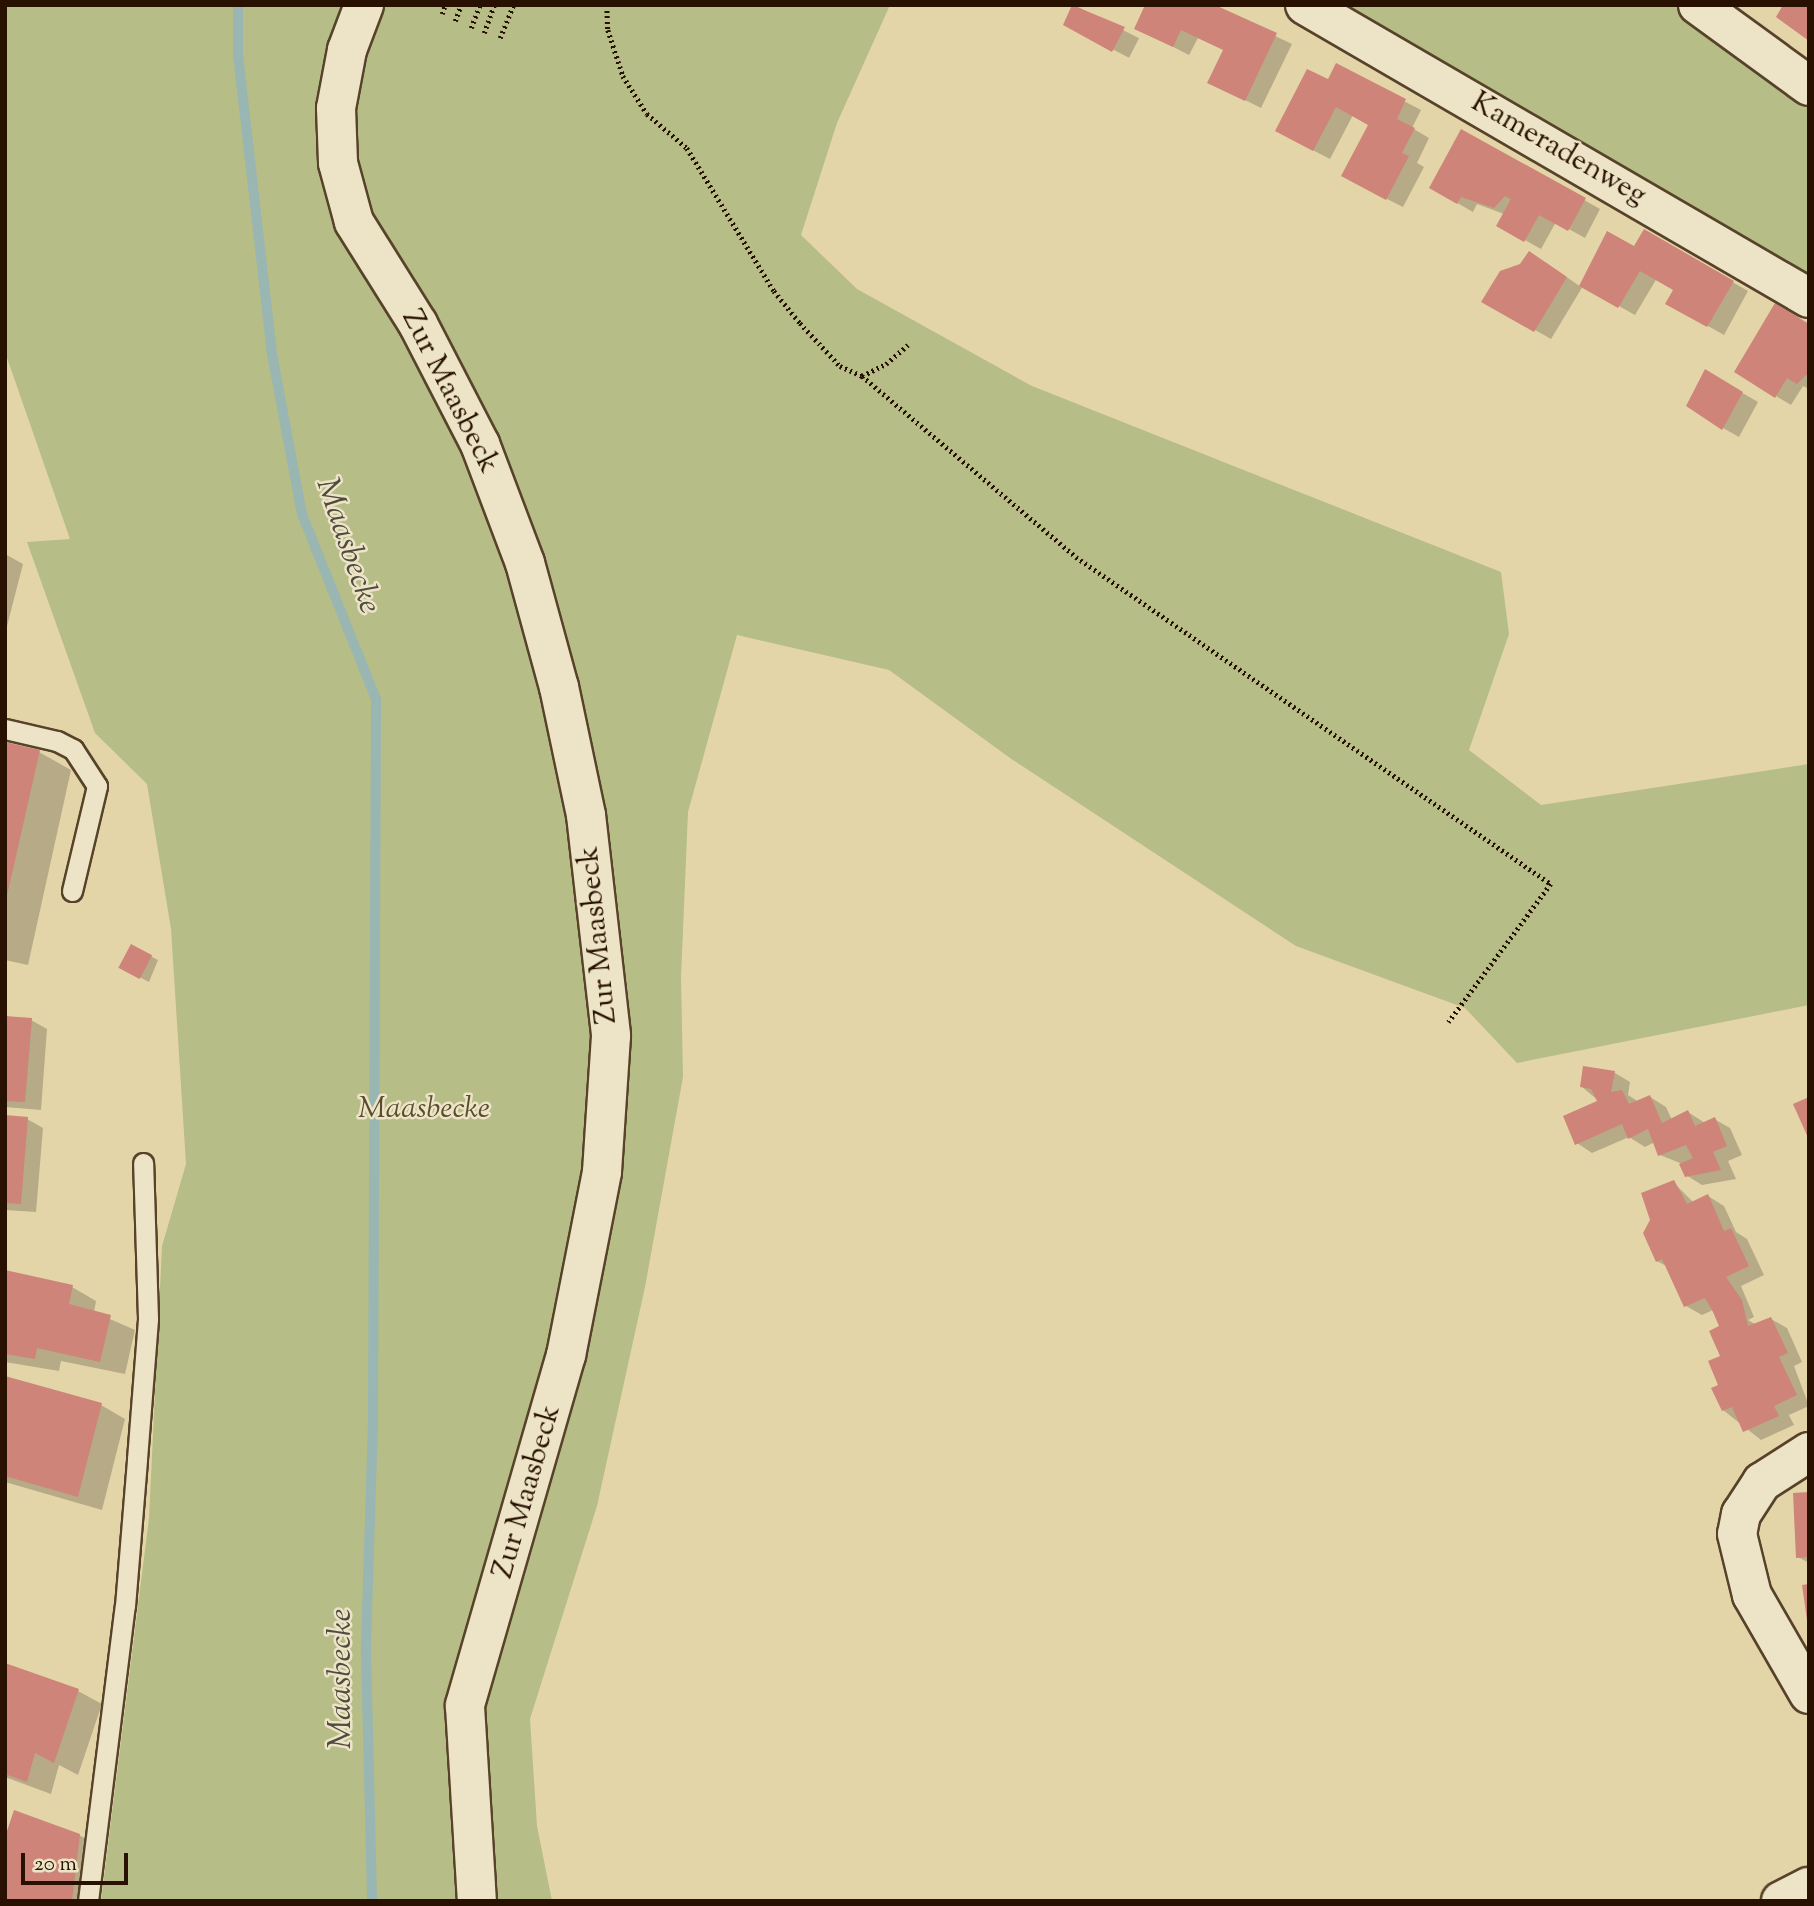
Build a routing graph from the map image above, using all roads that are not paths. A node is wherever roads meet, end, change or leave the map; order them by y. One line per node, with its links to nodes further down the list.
1 (364, 5): 13 (street, Zur Maasbeck)
2 (1305, 5): 5 (street, Kameradenweg)
3 (1698, 5): 4 (street)
4 (1809, 86)
5 (1809, 298)
6 (5, 729): 7 (lane)
7 (72, 891)
8 (143, 1163): 12 (lane)
9 (1809, 1452): 10 (street)
10 (1809, 1694)
11 (1809, 1887): 14 (street)
12 (88, 1901)
13 (477, 1901)
14 (1781, 1901)

